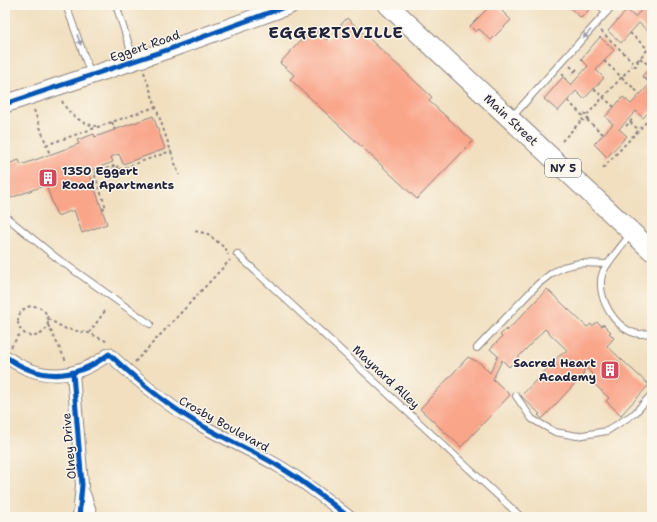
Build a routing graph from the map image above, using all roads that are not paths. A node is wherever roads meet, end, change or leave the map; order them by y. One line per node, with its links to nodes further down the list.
1 (66, 5): 9 (lane, one-way to 9)
2 (116, 5): 8 (lane)
3 (290, 5): 8 (street, Eggert Road)
4 (388, 5): 11 (main road, Main Street / NY 5)
5 (599, 5): 7 (lane)
6 (613, 5): 7 (lane)
7 (607, 12): 11 (lane, one-way to 11)
8 (139, 66): 9 (street, Eggert Road)
9 (91, 75): 10 (street, Eggert Road)
10 (5, 104)
11 (510, 119): 13 (main road, Main Street / NY 5)
12 (5, 216): 17 (lane)
13 (632, 232): 14 (main road, Main Street / NY 5); 16 (lane)
14 (652, 251)
15 (237, 254): 28 (lane, Maynard Alley)
16 (608, 264): 18 (lane); 19 (lane)
17 (150, 324)
18 (652, 333)
19 (477, 348)
20 (5, 356): 21 (street)
21 (73, 373): 24 (street, Olney Drive); 27 (street, Crosby Boulevard)
22 (652, 394): 23 (lane)
23 (516, 396)
24 (82, 485): 25 (street, Olney Drive); 26 (street)
25 (79, 517)
26 (92, 517)
27 (350, 517)
28 (521, 517)

